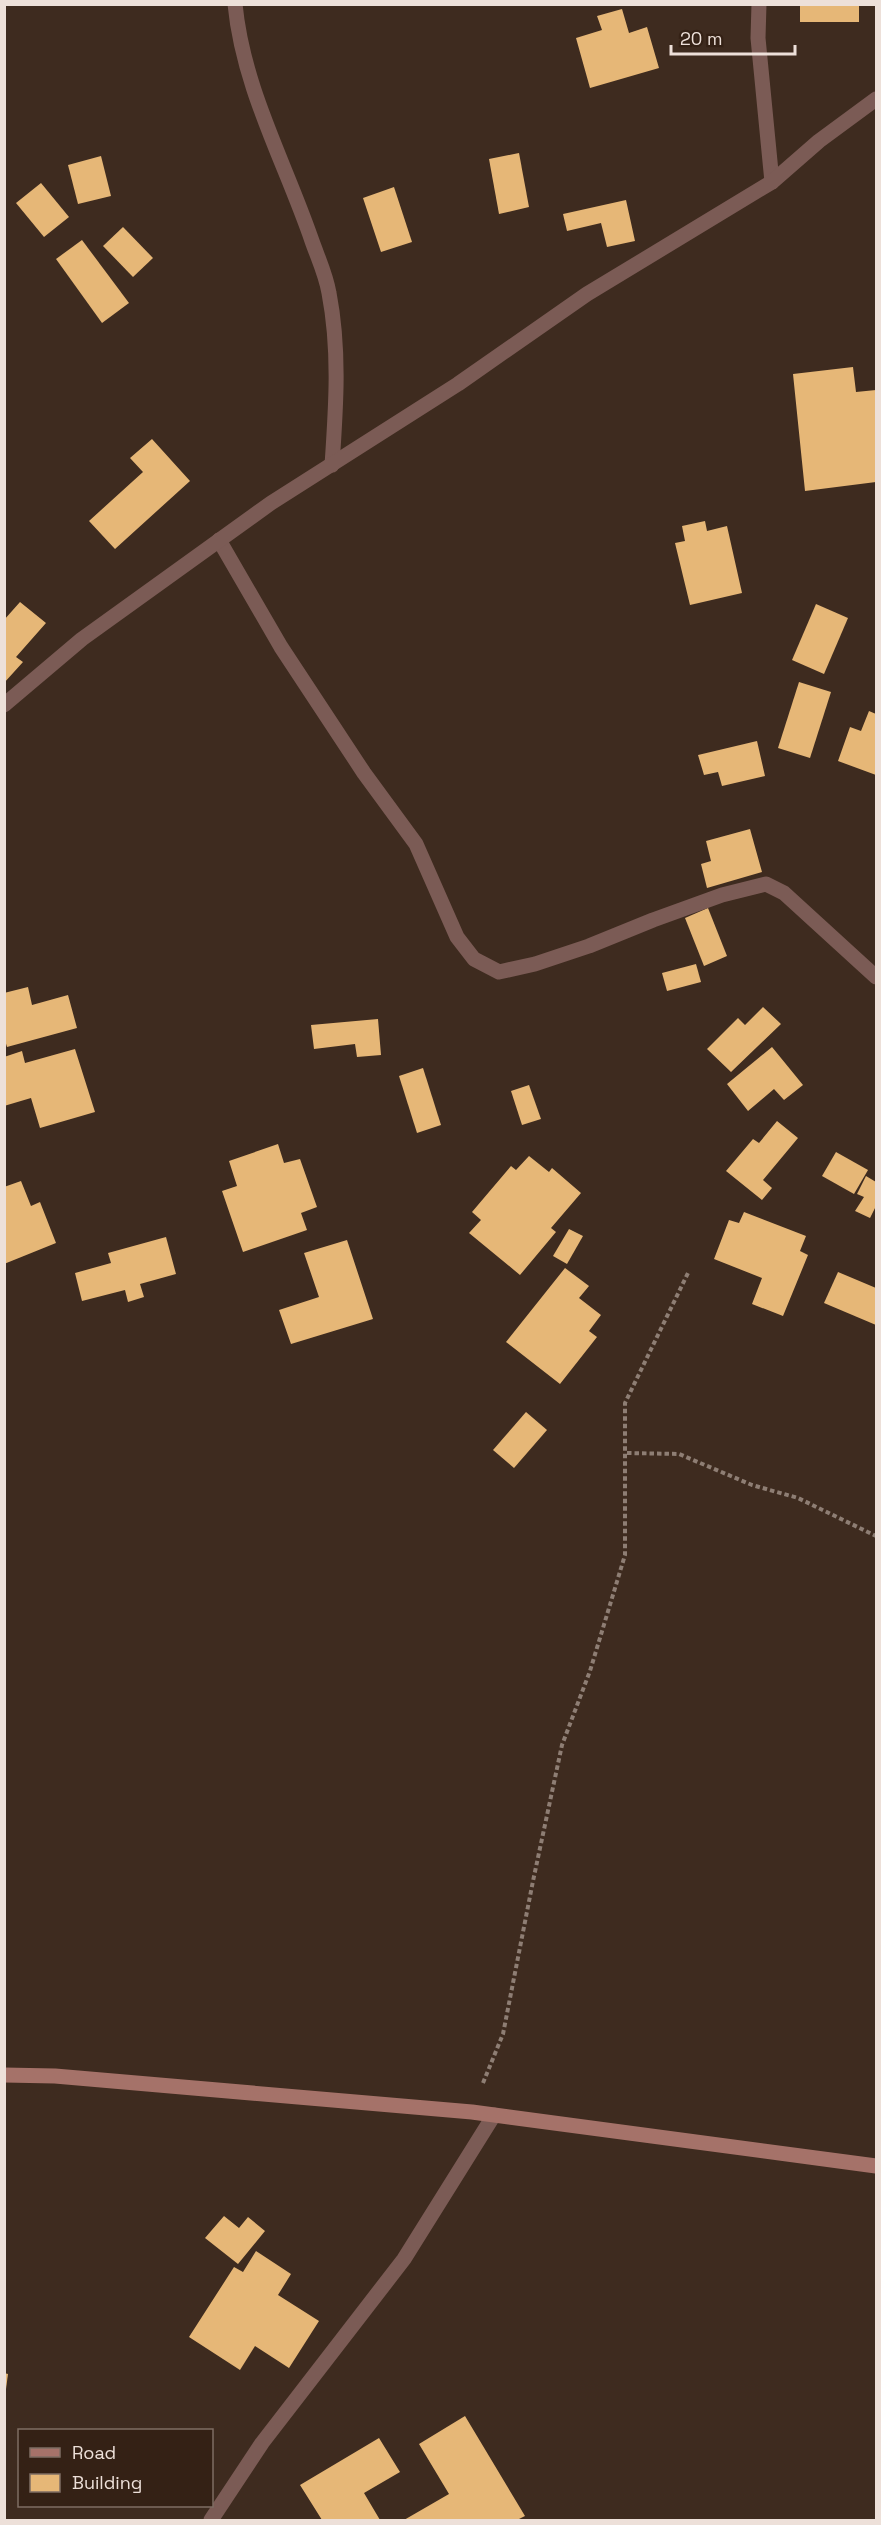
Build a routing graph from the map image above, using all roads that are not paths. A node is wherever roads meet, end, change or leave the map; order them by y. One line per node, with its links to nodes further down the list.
1 (235, 4): 5 (street)
2 (759, 4): 4 (street)
3 (876, 99): 4 (street)
4 (772, 182): 5 (street)
5 (332, 465): 6 (street)
6 (219, 540): 7 (street); 8 (street)
7 (4, 705)
8 (876, 977)
9 (4, 2075): 10 (main road)
10 (494, 2115): 11 (main road); 12 (street)
11 (876, 2166)
12 (211, 2520)

